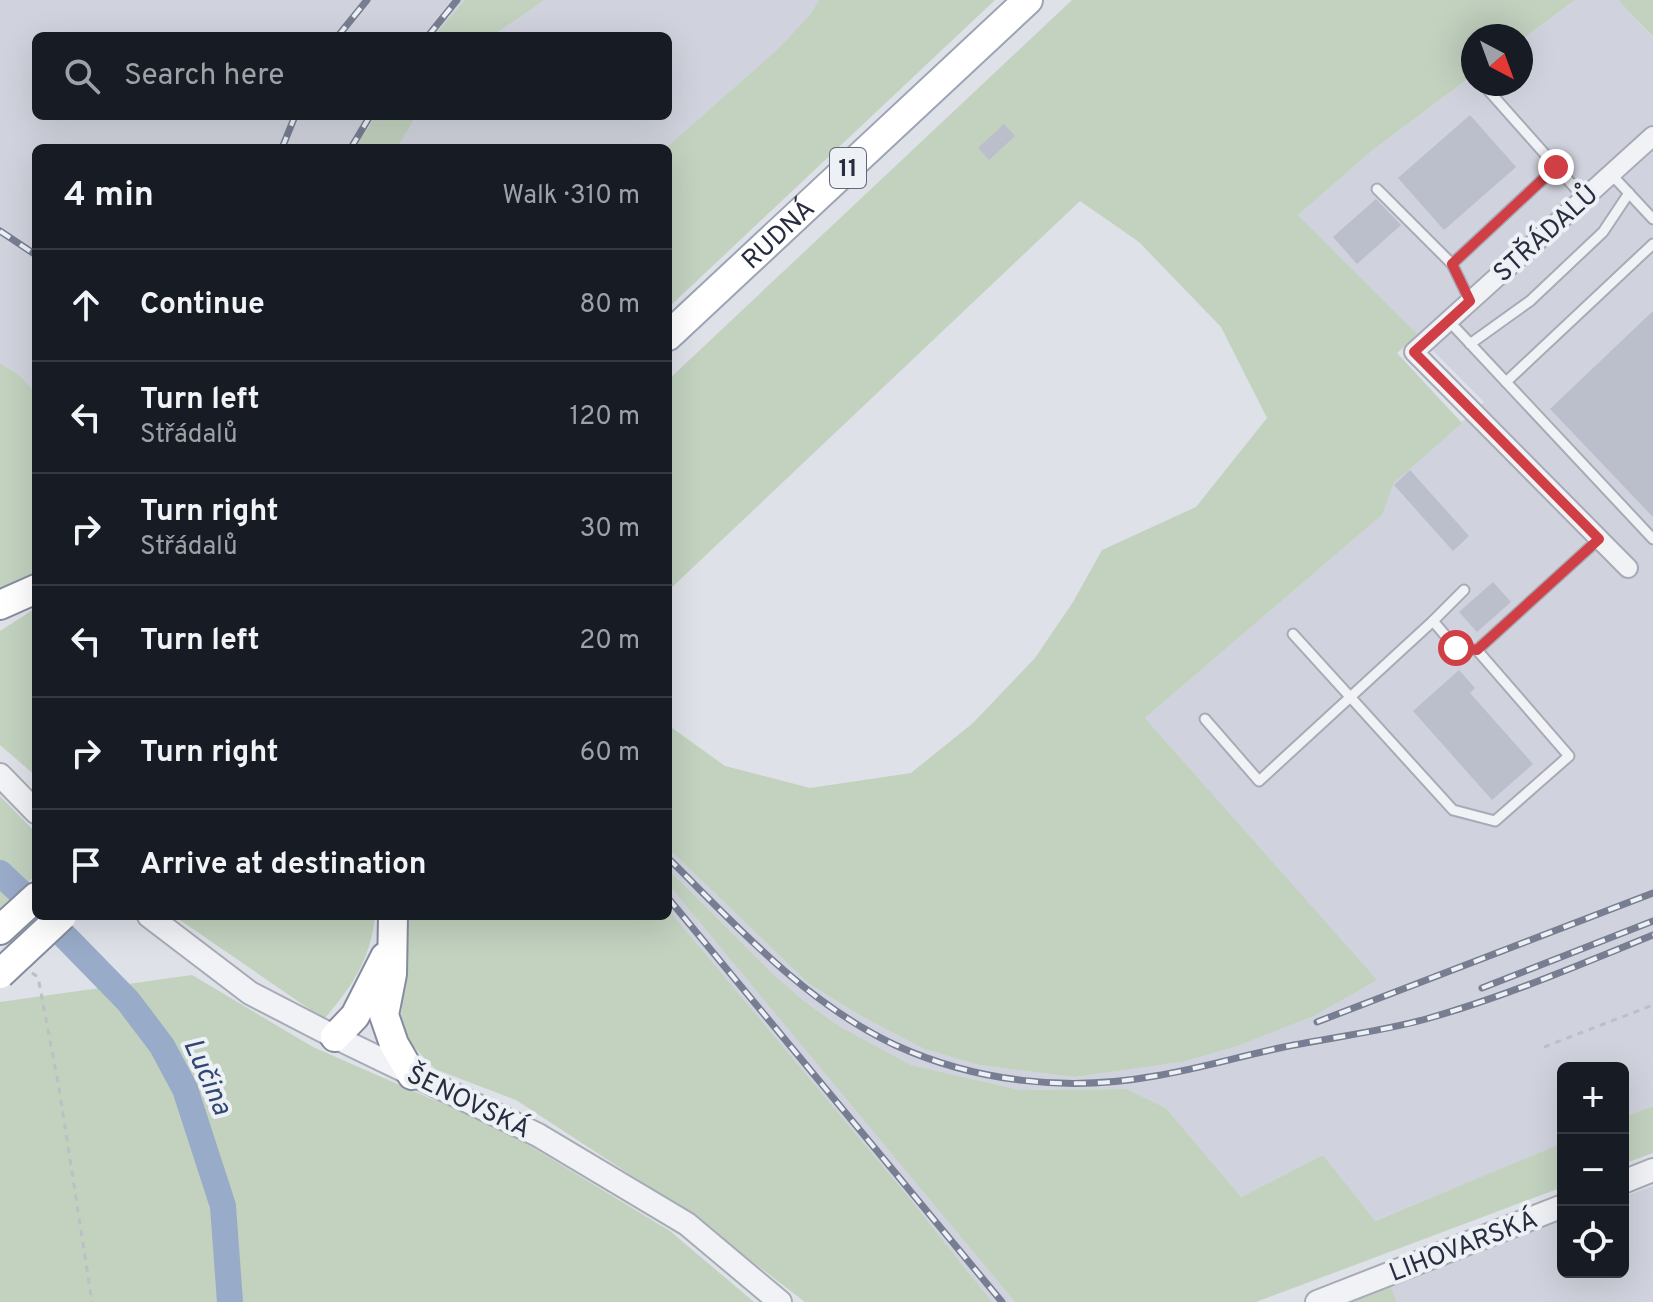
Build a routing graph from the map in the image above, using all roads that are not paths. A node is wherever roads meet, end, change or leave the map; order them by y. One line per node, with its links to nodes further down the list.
1 (1028, 0): 14 (main road, RUDNÁ / 11)
2 (1493, 96): 4 (lane)
3 (1653, 136): 5 (street, STŘÁDALŮ)
4 (1556, 167): 8 (lane); 11 (lane)
5 (1611, 174): 7 (lane); 8 (street, STŘÁDALŮ)
6 (1377, 189): 11 (lane)
7 (1629, 193): 9 (lane); 15 (lane)
8 (1584, 198): 12 (street, STŘÁDALŮ)
9 (1653, 219)
10 (1653, 244): 16 (lane)
11 (1452, 264): 12 (lane)
12 (1470, 301): 13 (street, STŘÁDALŮ)
13 (1448, 320): 15 (lane); 17 (street, STŘÁDALŮ)
14 (672, 332)
15 (1470, 344): 16 (lane)
16 (1506, 382): 18 (lane)
17 (1599, 539): 19 (street, STŘÁDALŮ); 23 (lane)
18 (1653, 539)
19 (1628, 568)
20 (1464, 590): 21 (lane)
21 (1433, 621): 23 (lane); 24 (lane)
22 (1293, 634): 24 (lane)
23 (1477, 650): 24 (lane)
24 (1350, 697): 25 (lane)
25 (1205, 719)
26 (0, 775): 27 (street)
27 (32, 808)
28 (32, 901): 32 (main road)
29 (58, 920): 33 (main road, bridge)
30 (154, 920): 35 (street, ŠENOVSKÁ)
31 (394, 927): 34 (main road); 35 (main road)
32 (0, 930)
33 (0, 974)
34 (384, 1015): 35 (main road); 36 (main road)
35 (344, 1042): 36 (street, ŠENOVSKÁ)
36 (412, 1075): 40 (street, ŠENOVSKÁ)
37 (1653, 1170): 38 (street)
38 (1629, 1180)
39 (1557, 1208): 41 (street, LIHOVARSKÁ)
40 (780, 1302)
41 (1317, 1302)

